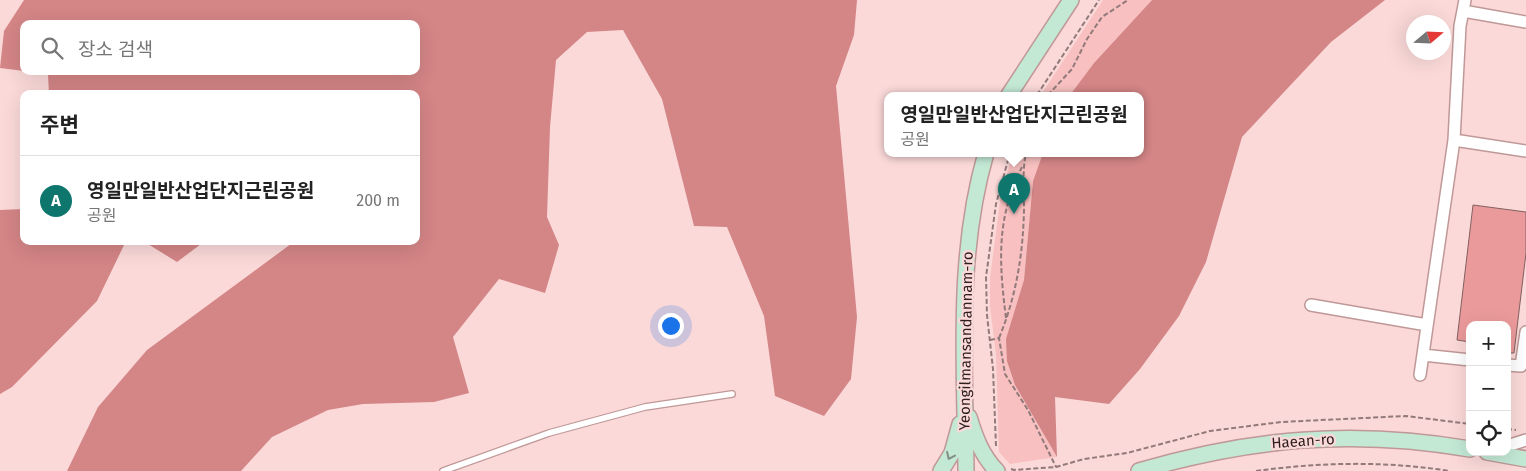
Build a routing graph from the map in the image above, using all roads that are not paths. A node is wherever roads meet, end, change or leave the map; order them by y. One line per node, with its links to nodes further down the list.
1 (1070, 0): 4 (street)
2 (1464, 6): 3 (street); 5 (street)
3 (1526, 22)
4 (1011, 92)
5 (1454, 140): 6 (street); 9 (street)
6 (1526, 151)
7 (985, 157): 16 (street, Yeongilmansandannam-ro)
8 (1311, 305): 9 (street)
9 (1427, 325): 11 (street)
10 (1526, 332): 13 (street)
11 (1423, 355): 12 (street); 14 (street)
12 (1466, 360)
13 (1511, 365)
14 (1420, 375)
15 (732, 394): 22 (lane)
16 (965, 406): 23 (street, one-way to 23); 24 (street, Yeongilmansandannam-ro); 25 (street)
17 (1526, 440): 18 (street)
18 (1511, 445)
19 (1466, 448): 26 (street, Haean-ro)
20 (1509, 456): 21 (street)
21 (1526, 459)
22 (443, 471)
23 (941, 471)
24 (966, 471)
25 (997, 471)
26 (1139, 471)

